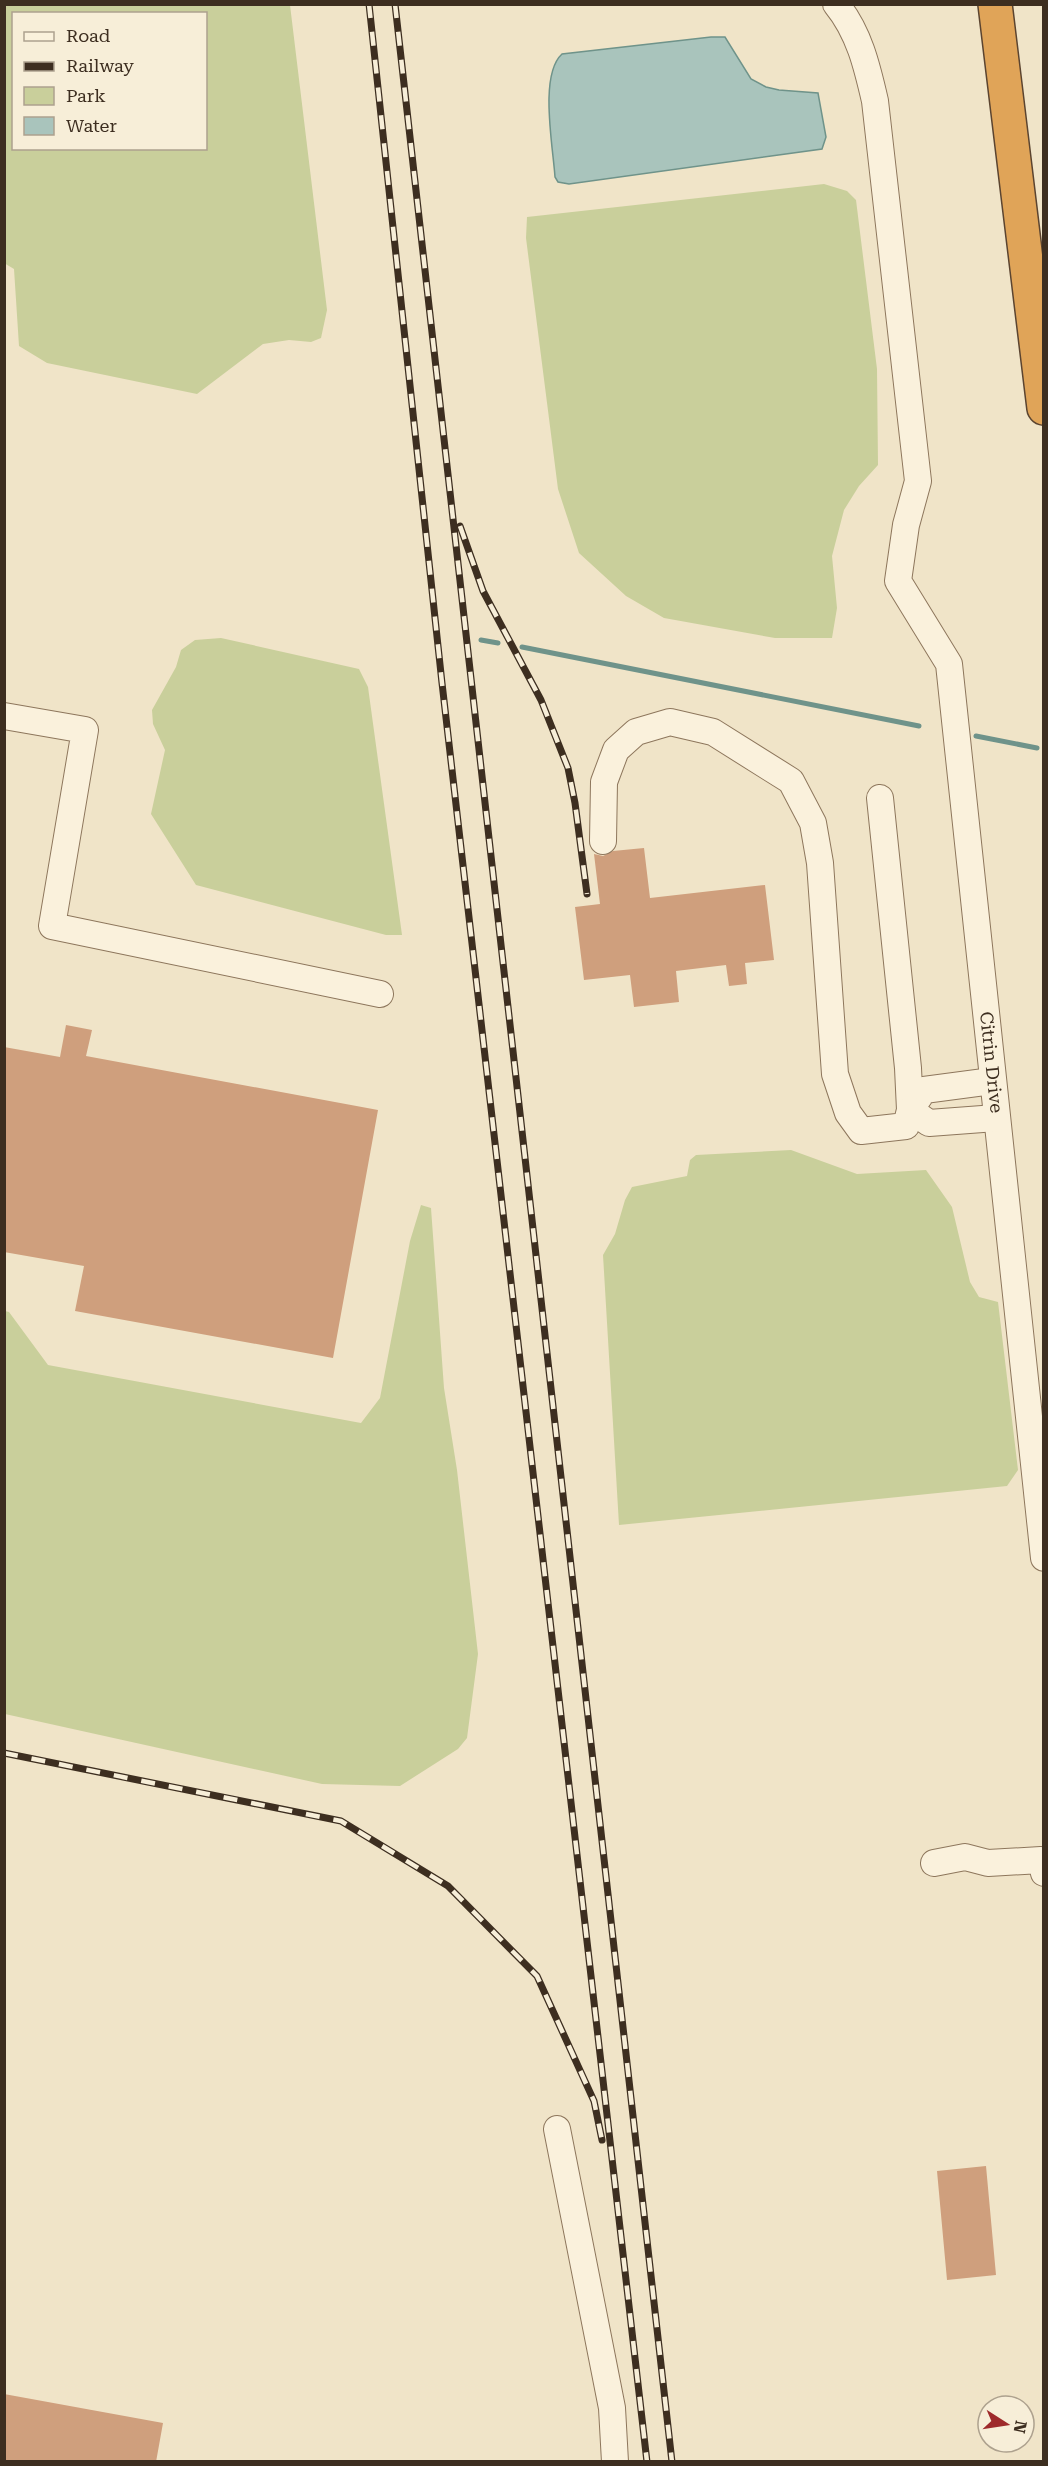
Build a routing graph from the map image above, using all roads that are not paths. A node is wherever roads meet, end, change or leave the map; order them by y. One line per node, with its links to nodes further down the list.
1 (836, 4): 8 (street, Citrin Drive)
2 (994, 10): 3 (highway)
3 (1044, 408)
4 (4, 716): 7 (street)
5 (879, 798): 9 (street)
6 (603, 841): 9 (street)
7 (380, 994)
8 (992, 1081): 9 (street); 10 (street, Citrin Drive)
9 (910, 1110): 10 (street)
10 (996, 1118): 11 (street, Citrin Drive)
11 (1044, 1558)
12 (934, 1863): 13 (street)
13 (1044, 1873)
14 (557, 2129): 15 (street)
15 (615, 2462)

